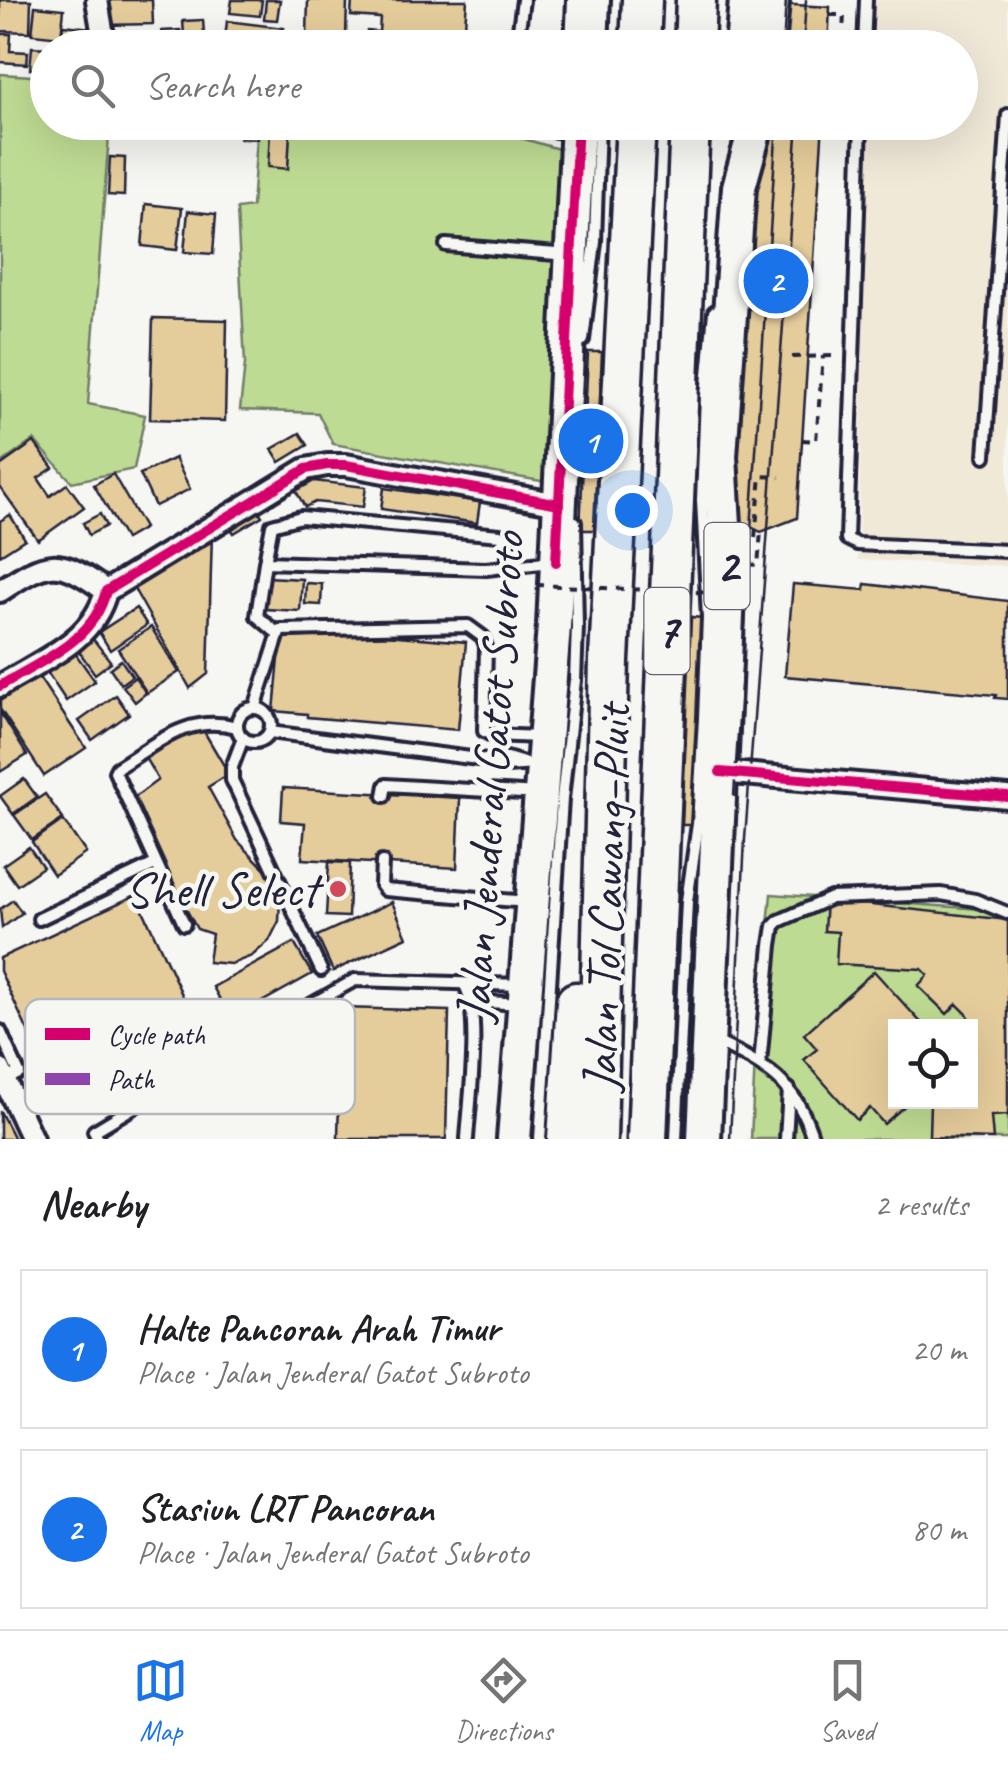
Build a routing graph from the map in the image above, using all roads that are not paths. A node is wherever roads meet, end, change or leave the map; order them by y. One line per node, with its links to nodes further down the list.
1 (97, 0): 10 (street)
2 (523, 0): 11 (lane)
3 (584, 0): 12 (highway)
4 (604, 0): 13 (lane)
5 (642, 0): 14 (highway)
6 (696, 0): 15 (highway)
7 (746, 0): 16 (highway)
8 (772, 0): 17 (highway)
9 (866, 0): 18 (lane)
10 (102, 30)
11 (519, 30)
12 (583, 30)
13 (603, 30)
14 (641, 30)
15 (695, 30)
16 (744, 30)
17 (770, 30)
18 (865, 30)
19 (1008, 115): 33 (lane)
20 (583, 140): 29 (highway, Jalan Jenderal Gatot Subroto)
21 (586, 140): 32 (lane)
22 (635, 140): 42 (highway, Jalan Tol Cawang–Pluit / 7)
23 (689, 140): 77 (highway, Jalan Tol Cawang–Pluit / 7)
24 (738, 140): 27 (highway, 2)
25 (752, 140): 27 (highway, 2)
26 (860, 140): 35 (lane)
27 (739, 188): 30 (lane); 48 (highway, 2)
28 (446, 245): 29 (lane)
29 (570, 254): 34 (highway, Jalan Jenderal Gatot Subroto)
30 (720, 273)
31 (717, 292): 51 (lane)
32 (582, 350)
33 (985, 456)
34 (567, 507): 38 (highway, Jalan Jenderal Gatot Subroto); 39 (street); 74 (lane)
35 (1008, 551)
36 (265, 562): 37 (lane); 37 (lane); 41 (lane)
37 (508, 565): 38 (lane)
38 (546, 573): 47 (highway, Jalan Jenderal Gatot Subroto)
39 (106, 590): 40 (street); 43 (street)
40 (0, 591)
41 (276, 632): 44 (lane); 47 (lane)
42 (610, 660): 75 (highway); 76 (highway, Jalan Tol Cawang–Pluit / 7)
43 (0, 686)
44 (255, 708): 45 (lane); 46 (lane)
45 (240, 732): 46 (lane); 53 (lane); 59 (lane)
46 (270, 732): 47 (lane)
47 (538, 765): 49 (lane); 54 (highway, Jalan Jenderal Gatot Subroto)
48 (720, 772): 50 (street); 58 (highway, 2)
49 (384, 796)
50 (1008, 797)
51 (698, 824): 58 (lane); 78 (lane)
52 (382, 862): 54 (lane)
53 (156, 864): 56 (lane); 57 (lane)
54 (533, 902): 61 (highway, Jalan Jenderal Gatot Subroto)
55 (1007, 913): 66 (lane)
56 (39, 918)
57 (184, 924)
58 (712, 945): 65 (highway, 2)
59 (321, 970)
60 (464, 984): 61 (lane); 62 (lane); 63 (lane)
61 (525, 995): 63 (lane); 73 (highway, Jalan Jenderal Gatot Subroto)
62 (322, 999)
63 (472, 1001): 72 (lane)
64 (0, 1031): 67 (lane)
65 (708, 1038): 66 (lane); 79 (highway, 2)
66 (760, 1064): 68 (lane)
67 (2, 1075): 70 (street)
68 (789, 1088): 80 (lane); 81 (lane)
69 (122, 1114): 71 (lane)
70 (32, 1139)
71 (98, 1139)
72 (466, 1139)
73 (514, 1139)
74 (540, 1139)
75 (567, 1139)
76 (596, 1139)
77 (647, 1139)
78 (676, 1139)
79 (704, 1139)
80 (786, 1139)
81 (813, 1139)

